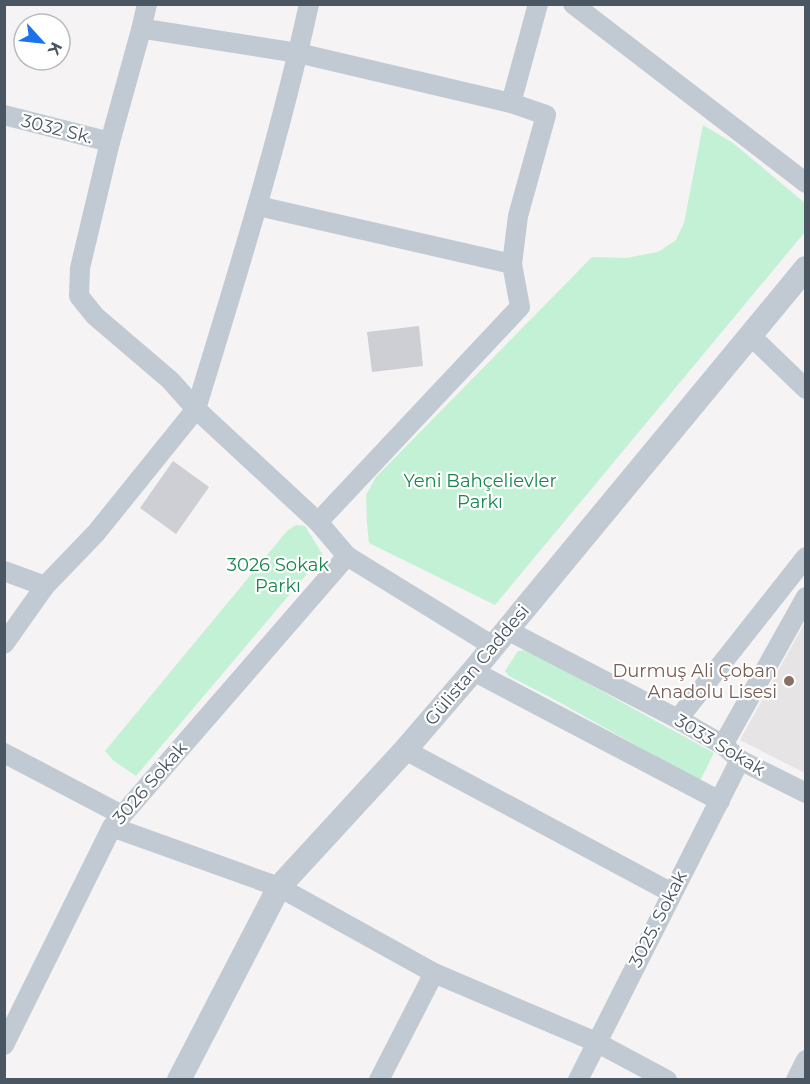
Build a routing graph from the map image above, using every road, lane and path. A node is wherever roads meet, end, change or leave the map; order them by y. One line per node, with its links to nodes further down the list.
1 (147, 4): 5 (street, 3033 Sokak)
2 (309, 4): 6 (street)
3 (538, 4): 7 (street)
4 (573, 4): 10 (street)
5 (141, 30): 6 (street); 9 (street, 3033 Sokak)
6 (298, 53): 7 (street); 11 (street)
7 (511, 103): 12 (street)
8 (4, 115): 9 (street, 3032 Sk.)
9 (110, 142): 16 (street, 3033 Sokak)
10 (806, 183)
11 (258, 206): 12 (street); 16 (street)
12 (512, 264): 17 (street)
13 (806, 268): 14 (street, Gülistan Caddesi)
14 (751, 336): 15 (street); 23 (street, Gülistan Caddesi)
15 (806, 389)
16 (196, 409): 17 (street, 3033 Sokak); 21 (street)
17 (318, 522): 18 (street, 3033 Sokak)
18 (347, 555): 23 (street, 3033 Sokak); 33 (street, 3026 Sokak)
19 (806, 557): 26 (street)
20 (4, 571): 21 (street)
21 (45, 586): 24 (street)
22 (806, 597): 27 (street)
23 (500, 638): 25 (street, Gülistan Caddesi); 26 (street, 3033 Sokak)
24 (4, 644)
25 (473, 671): 28 (street, Gülistan Caddesi); 32 (street)
26 (678, 718): 27 (street, 3033 Sokak)
27 (723, 745): 30 (street, 3033 Sokak)
28 (405, 750): 34 (street, Gülistan Caddesi); 35 (street)
29 (4, 753): 33 (street)
30 (740, 760): 31 (street, 3033 Sokak); 32 (street, 3025. Sokak)
31 (806, 793)
32 (720, 801): 35 (street, 3025. Sokak)
33 (117, 821): 34 (street); 38 (street, 3026 Sokak)
34 (279, 887): 36 (street); 40 (street, Gülistan Caddesi)
35 (672, 893): 37 (street, 3025. Sokak)
36 (434, 973): 37 (street); 41 (street)
37 (596, 1042): 42 (street, 3025. Sokak); 43 (street)
38 (4, 1045)
39 (806, 1060): 44 (street)
40 (179, 1080)
41 (379, 1080)
42 (578, 1080)
43 (667, 1080)
44 (796, 1080)

